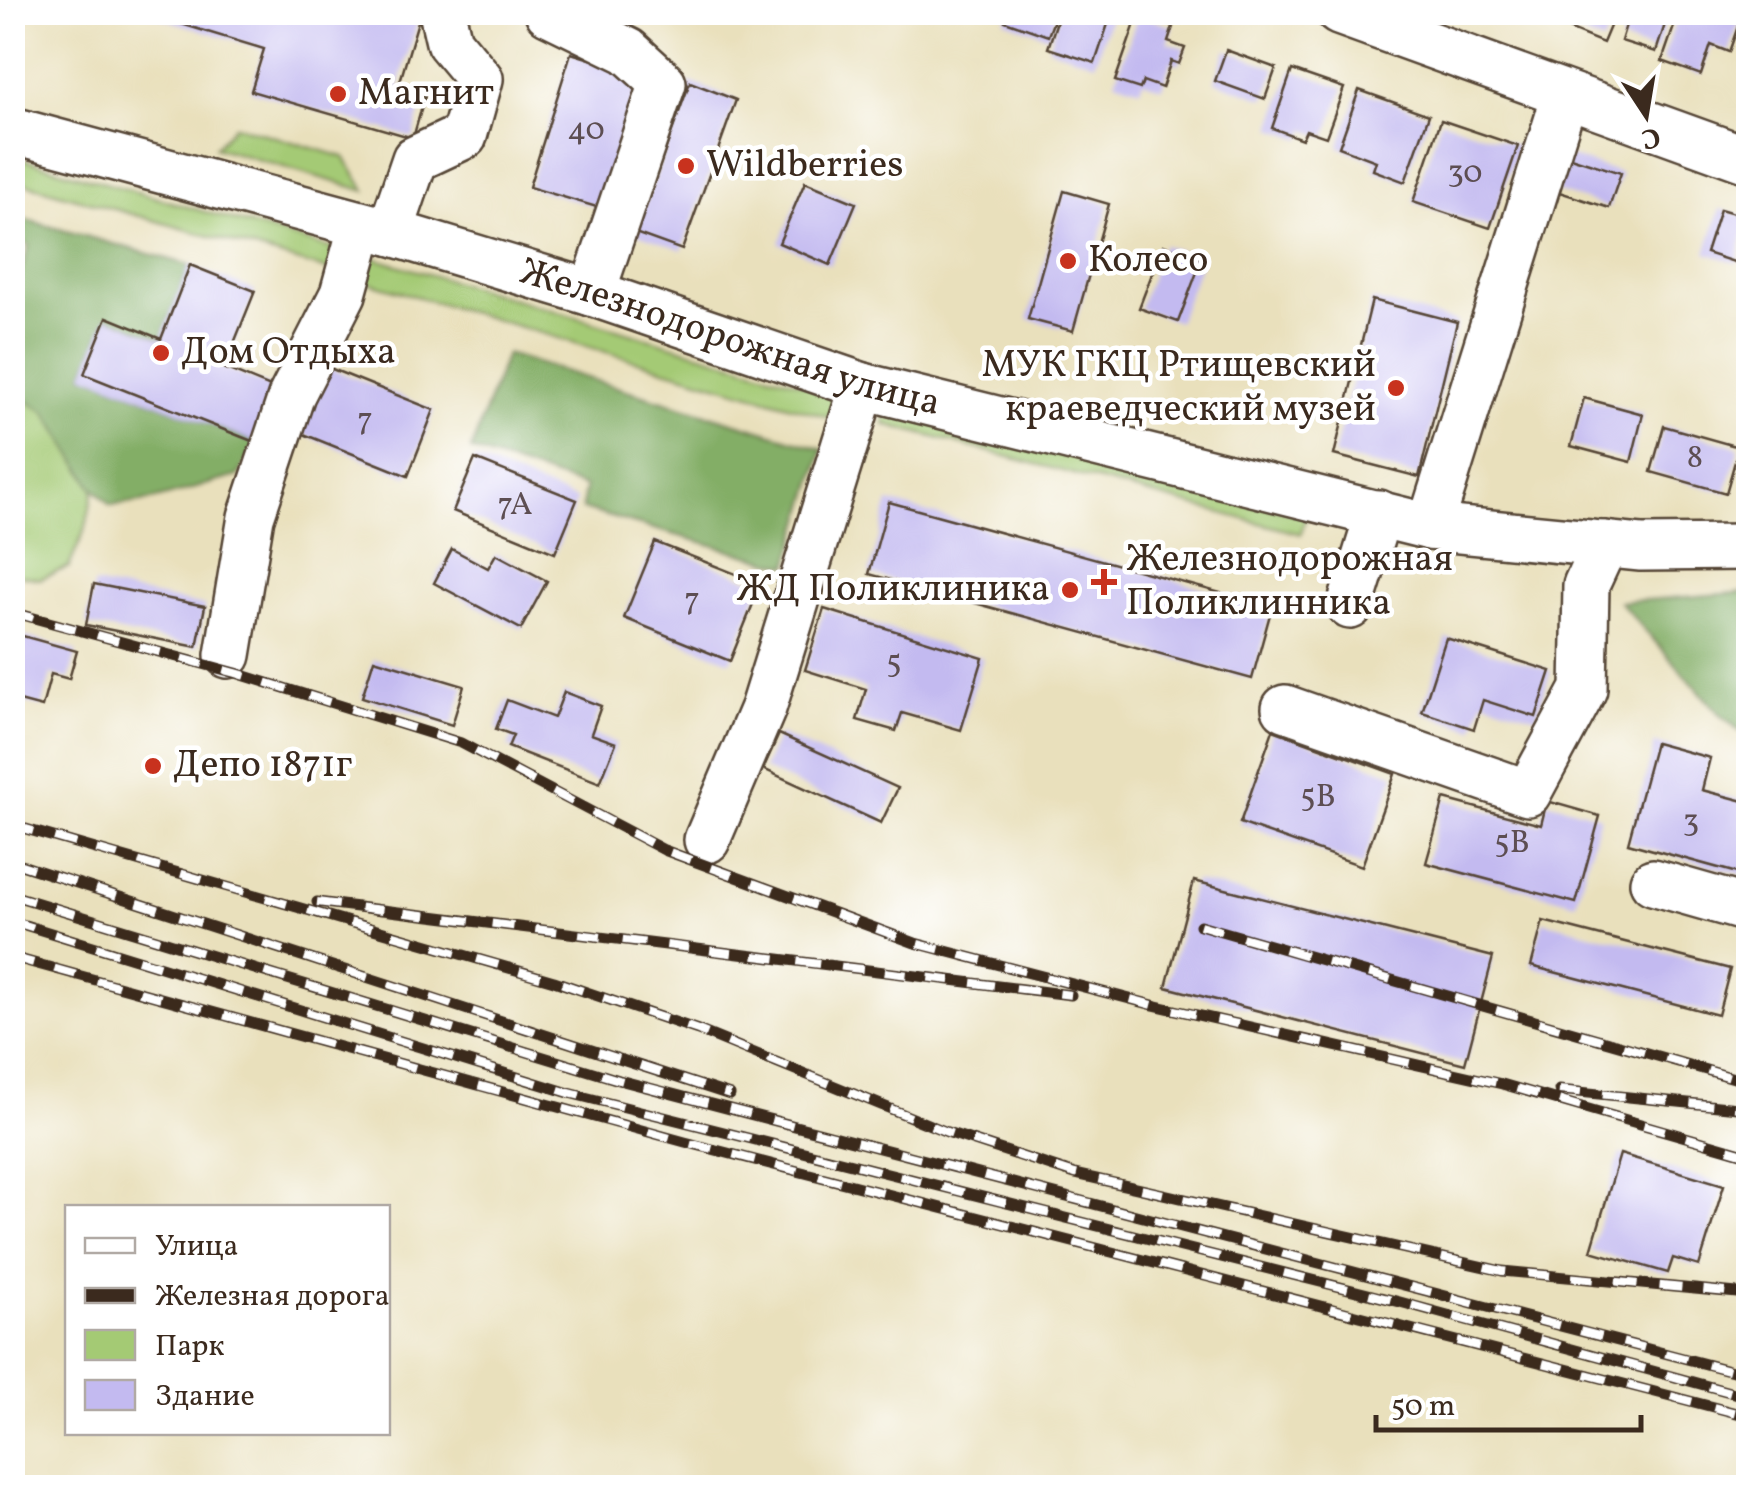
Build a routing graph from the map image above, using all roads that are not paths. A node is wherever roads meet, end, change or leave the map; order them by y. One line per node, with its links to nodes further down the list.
1 (442, 12): 8 (street)
2 (548, 12): 9 (street)
3 (1339, 12): 4 (street)
4 (1442, 30): 5 (street)
5 (1565, 96): 7 (street); 12 (street)
6 (12, 130): 8 (street, Железнодорожная улица)
7 (1748, 160)
8 (376, 228): 9 (street, Железнодорожная улица); 16 (street)
9 (592, 294): 10 (street, Железнодорожная улица)
10 (863, 386): 11 (street, Железнодорожная улица); 18 (street)
11 (1378, 514): 12 (street, Железнодорожная улица); 15 (street)
12 (1430, 527): 13 (street, Железнодорожная улица)
13 (1605, 544): 14 (street, Железнодорожная улица); 17 (street)
14 (1748, 547)
15 (1350, 606)
16 (228, 655)
17 (1285, 708)
18 (707, 840)
19 (1653, 882): 20 (street)
20 (1748, 909)

